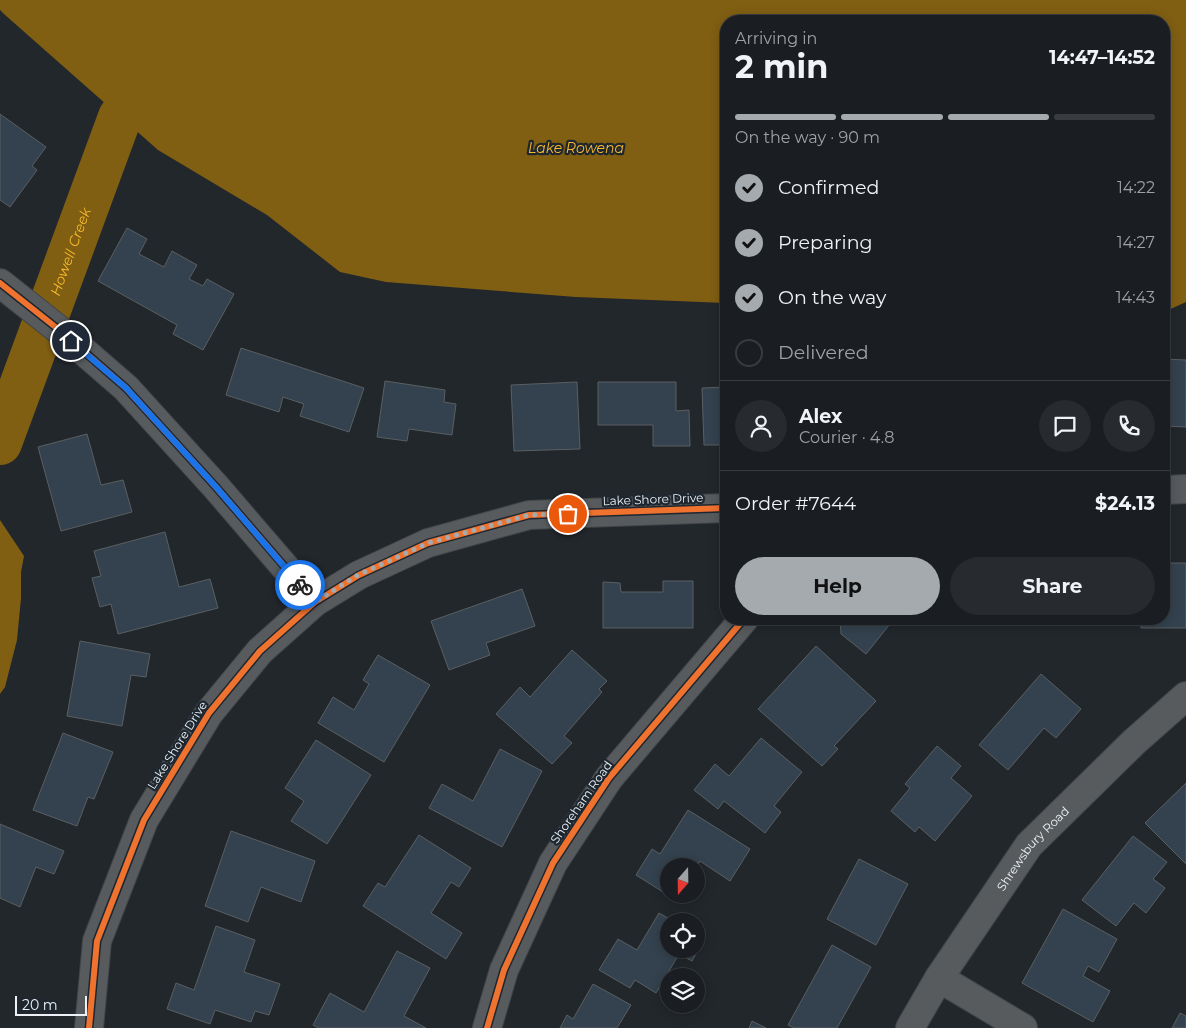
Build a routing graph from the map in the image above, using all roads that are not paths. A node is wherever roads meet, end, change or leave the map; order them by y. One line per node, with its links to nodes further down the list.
1 (0, 283): 5 (street)
2 (1186, 489): 3 (street)
3 (1170, 490)
4 (720, 508): 5 (street, Lake Shore Drive)
5 (315, 602): 9 (street, Lake Shore Drive)
6 (739, 625): 10 (street, Shoreham Road)
7 (1186, 696): 8 (street, Shrewsbury Road)
8 (939, 978): 11 (street, Shrewsbury Road); 12 (street)
9 (89, 1028)
10 (487, 1028)
11 (910, 1028)
12 (1023, 1028)

